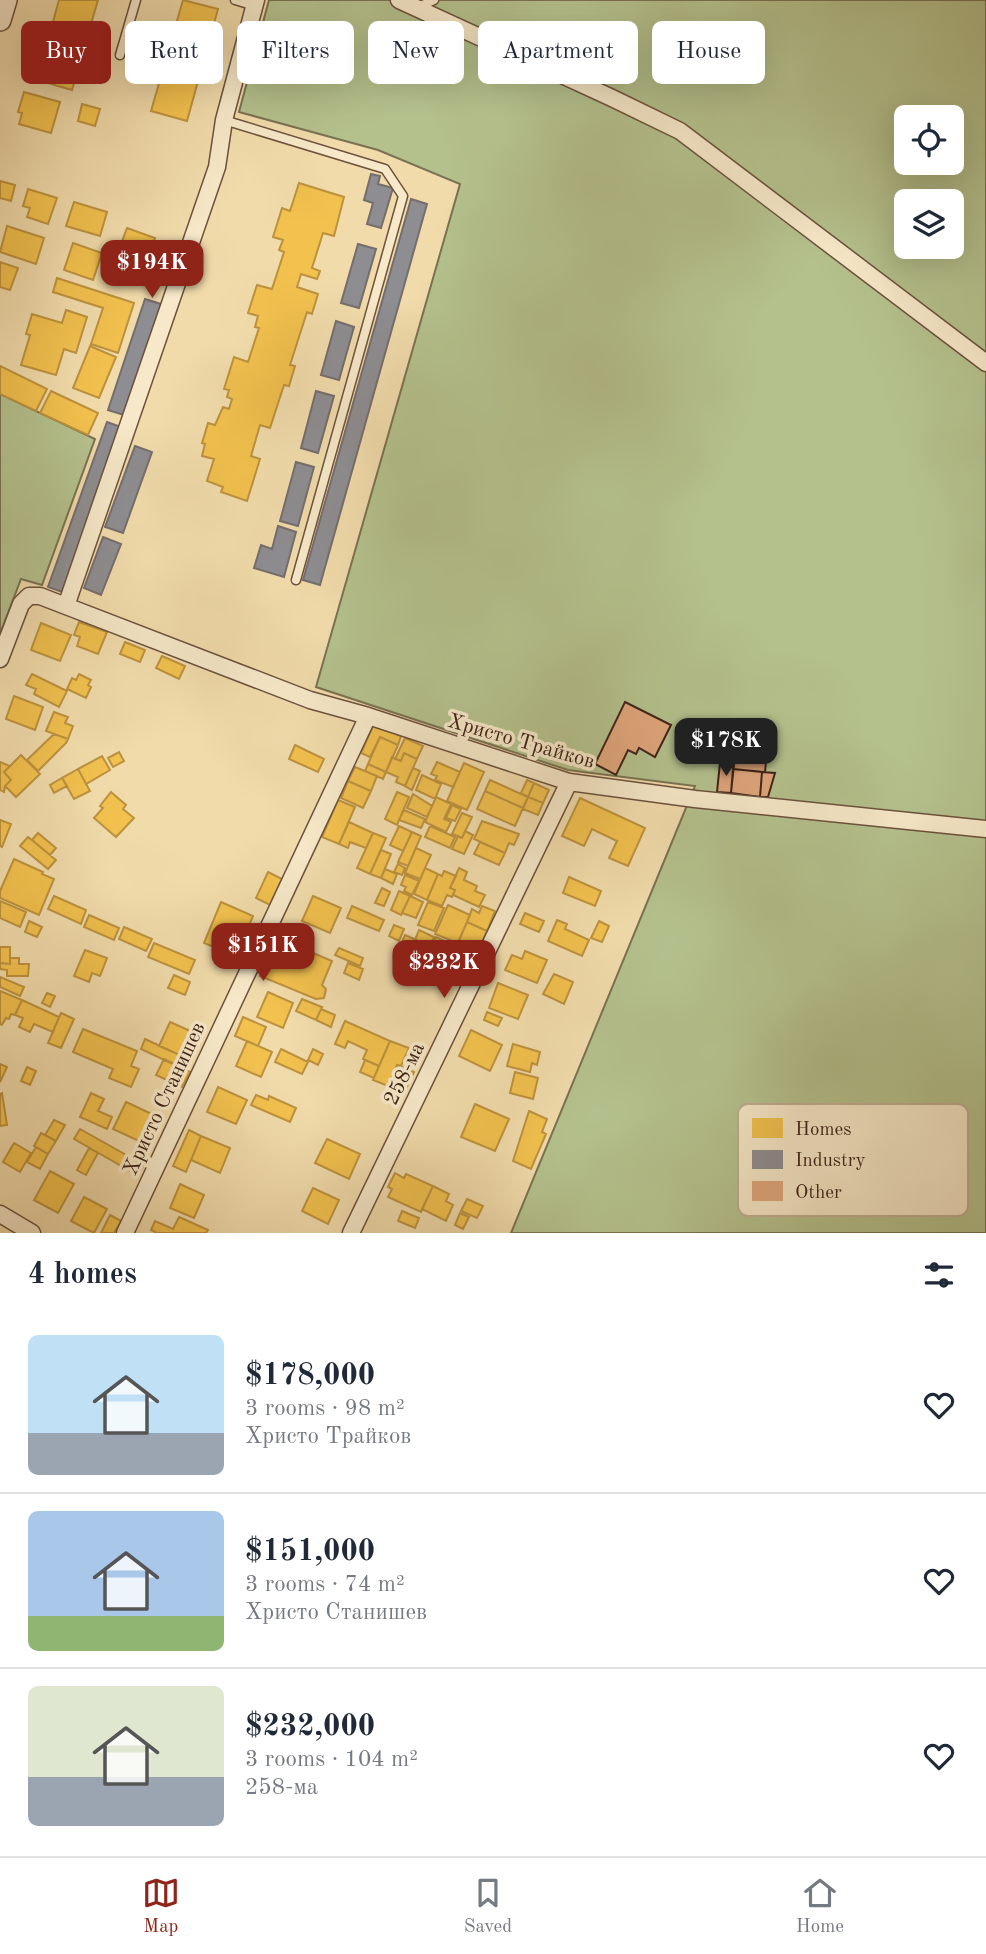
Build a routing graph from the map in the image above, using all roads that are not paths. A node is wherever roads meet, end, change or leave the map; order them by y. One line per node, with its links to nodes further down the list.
1 (6, 0): 8 (street)
2 (136, 0): 9 (lane)
3 (235, 0): 6 (lane)
4 (399, 0): 7 (street)
5 (434, 0): 7 (lane)
6 (256, 3): 10 (street)
7 (415, 8): 11 (street)
8 (0, 20)
9 (120, 55)
10 (225, 120): 12 (lane); 13 (street)
11 (986, 363)
12 (296, 580)
13 (66, 606): 14 (street, Христо Трайков); 15 (street, Христо Трайков)
14 (0, 659)
15 (368, 716): 16 (street, Христо Трайков); 20 (street, Христо Станишев)
16 (569, 782): 17 (street, Христо Трайков); 21 (street, 258-ма)
17 (986, 829)
18 (0, 1214): 19 (street)
19 (32, 1233)
20 (125, 1233)
21 (351, 1233)

